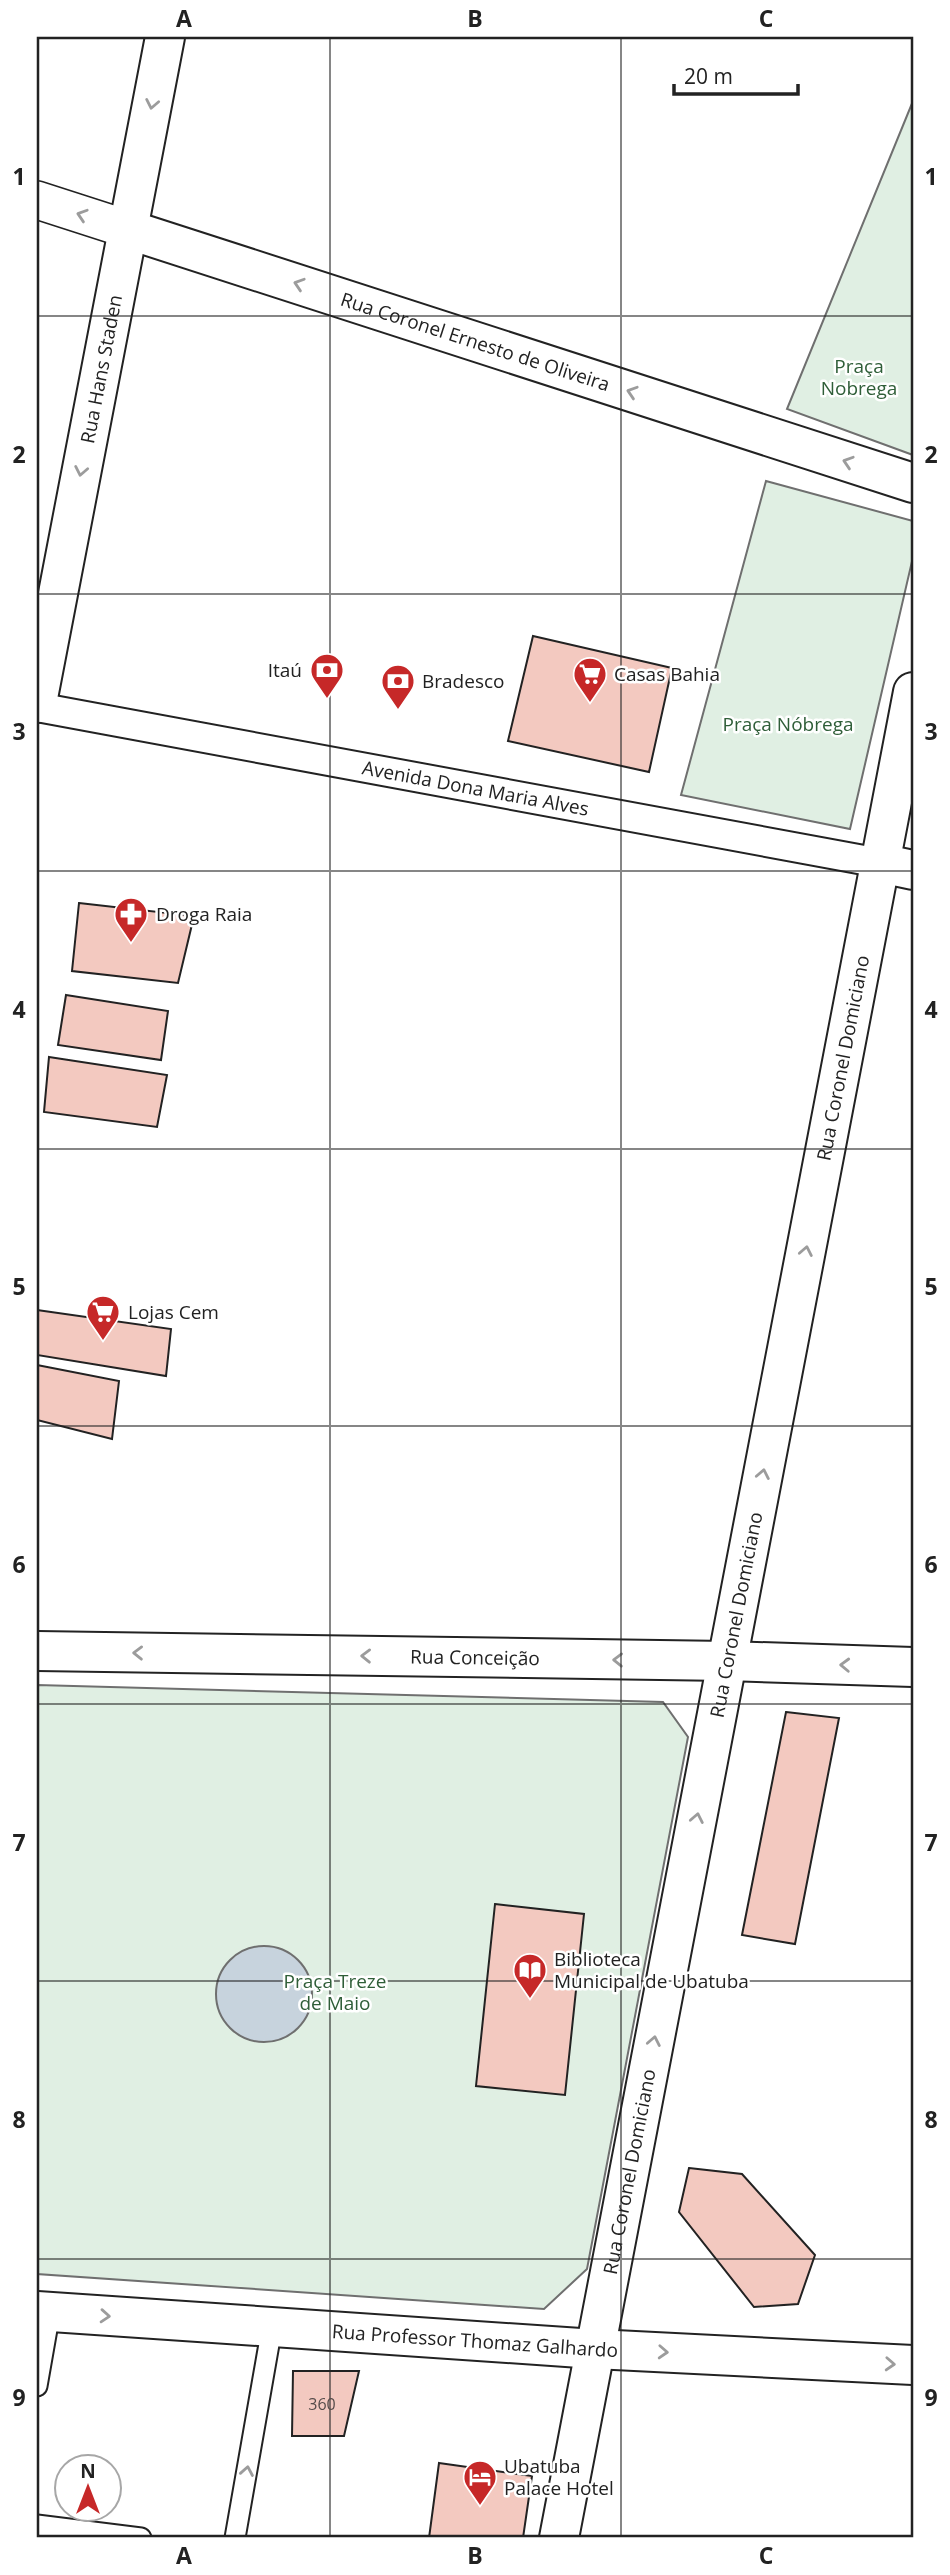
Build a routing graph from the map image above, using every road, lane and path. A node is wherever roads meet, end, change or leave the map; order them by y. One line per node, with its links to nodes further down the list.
1 (165, 37): 3 (street, Rua Hans Staden, one-way to 3)
2 (37, 200): 3 (street, Rua Coronel Ernesto de Oliveira, one-way to 2)
3 (127, 229): 4 (street, Rua Coronel Ernesto de Oliveira, one-way to 3); 6 (street, Rua Hans Staden, one-way to 6)
4 (913, 483)
5 (913, 692): 7 (street, Rua Coronel Domiciano)
6 (37, 705): 7 (street, Avenida Dona Maria Alves)
7 (897, 867): 9 (street, Rua Coronel Domiciano, one-way to 7)
8 (37, 1651): 9 (street, Rua Conceição, one-way to 8)
9 (727, 1661): 10 (street, Rua Conceição, one-way to 9); 13 (street, Rua Coronel Domiciano, one-way to 9)
10 (913, 1667)
11 (43, 2312): 12 (street, Rua Professor Thomaz Galhardo, one-way to 12); 15 (lane)
12 (272, 2328): 13 (street, Rua Professor Thomaz Galhardo); 18 (lane, one-way to 12)
13 (594, 2349): 14 (street, Rua Professor Thomaz Galhardo, one-way to 14); 19 (street, Rua Coronel Domiciano)
14 (913, 2365)
15 (37, 2386)
16 (37, 2525): 17 (lane)
17 (141, 2538)
18 (235, 2538)
19 (559, 2538)

